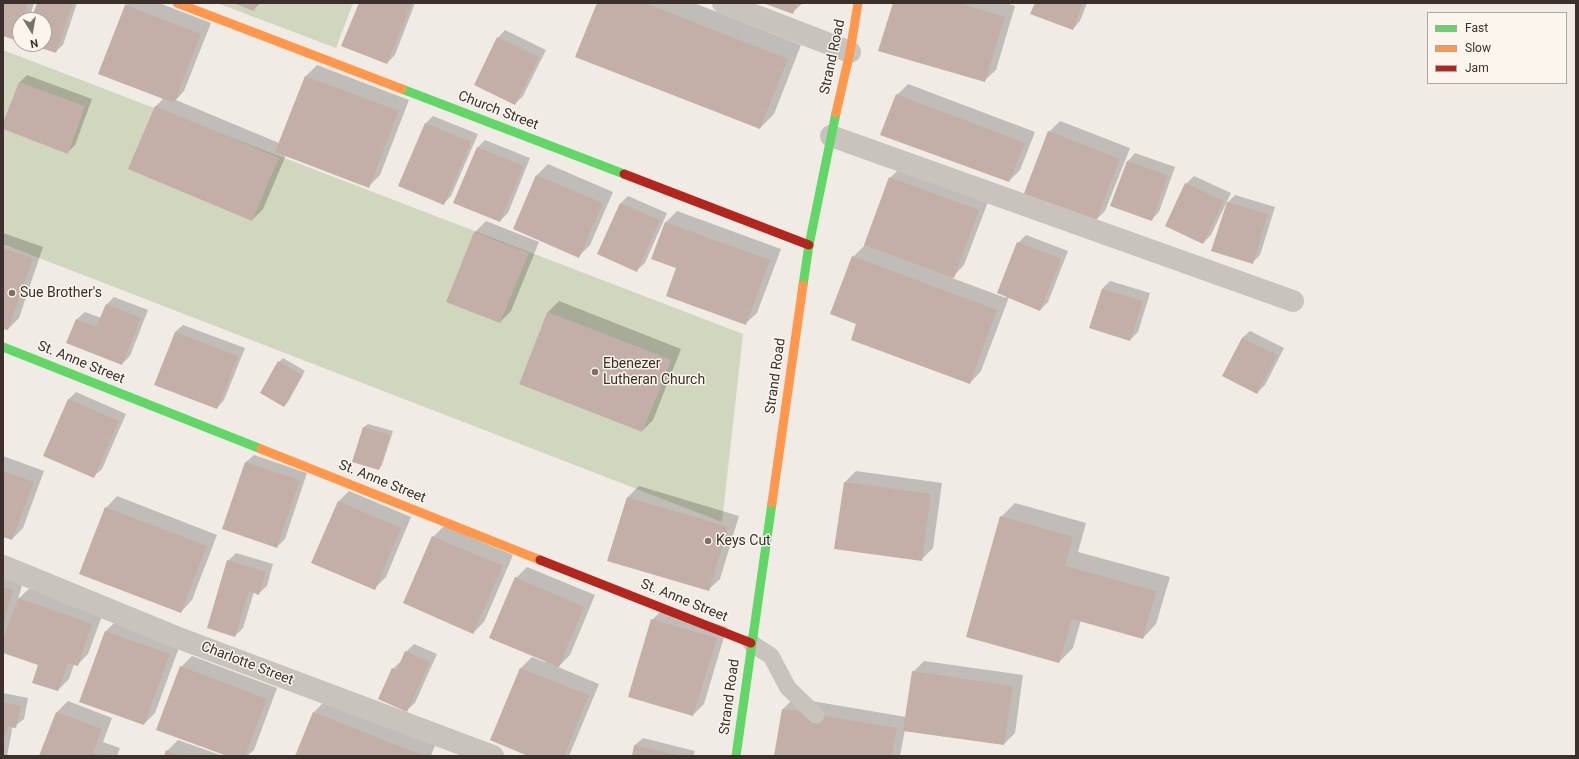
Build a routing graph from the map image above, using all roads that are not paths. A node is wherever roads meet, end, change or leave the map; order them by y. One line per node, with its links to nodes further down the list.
1 (177, 3): 6 (street, Church Street)
2 (723, 3): 4 (street)
3 (858, 3): 4 (street, Strand Road)
4 (850, 52): 5 (street, Strand Road)
5 (831, 136): 6 (street, Strand Road); 7 (street)
6 (809, 245): 10 (street, Strand Road)
7 (1293, 301)
8 (3, 348): 10 (street, St. Anne Street)
9 (3, 566): 12 (street, Charlotte Street)
10 (751, 643): 11 (lane); 13 (street, Strand Road)
11 (816, 714)
12 (492, 756)
13 (736, 756)

